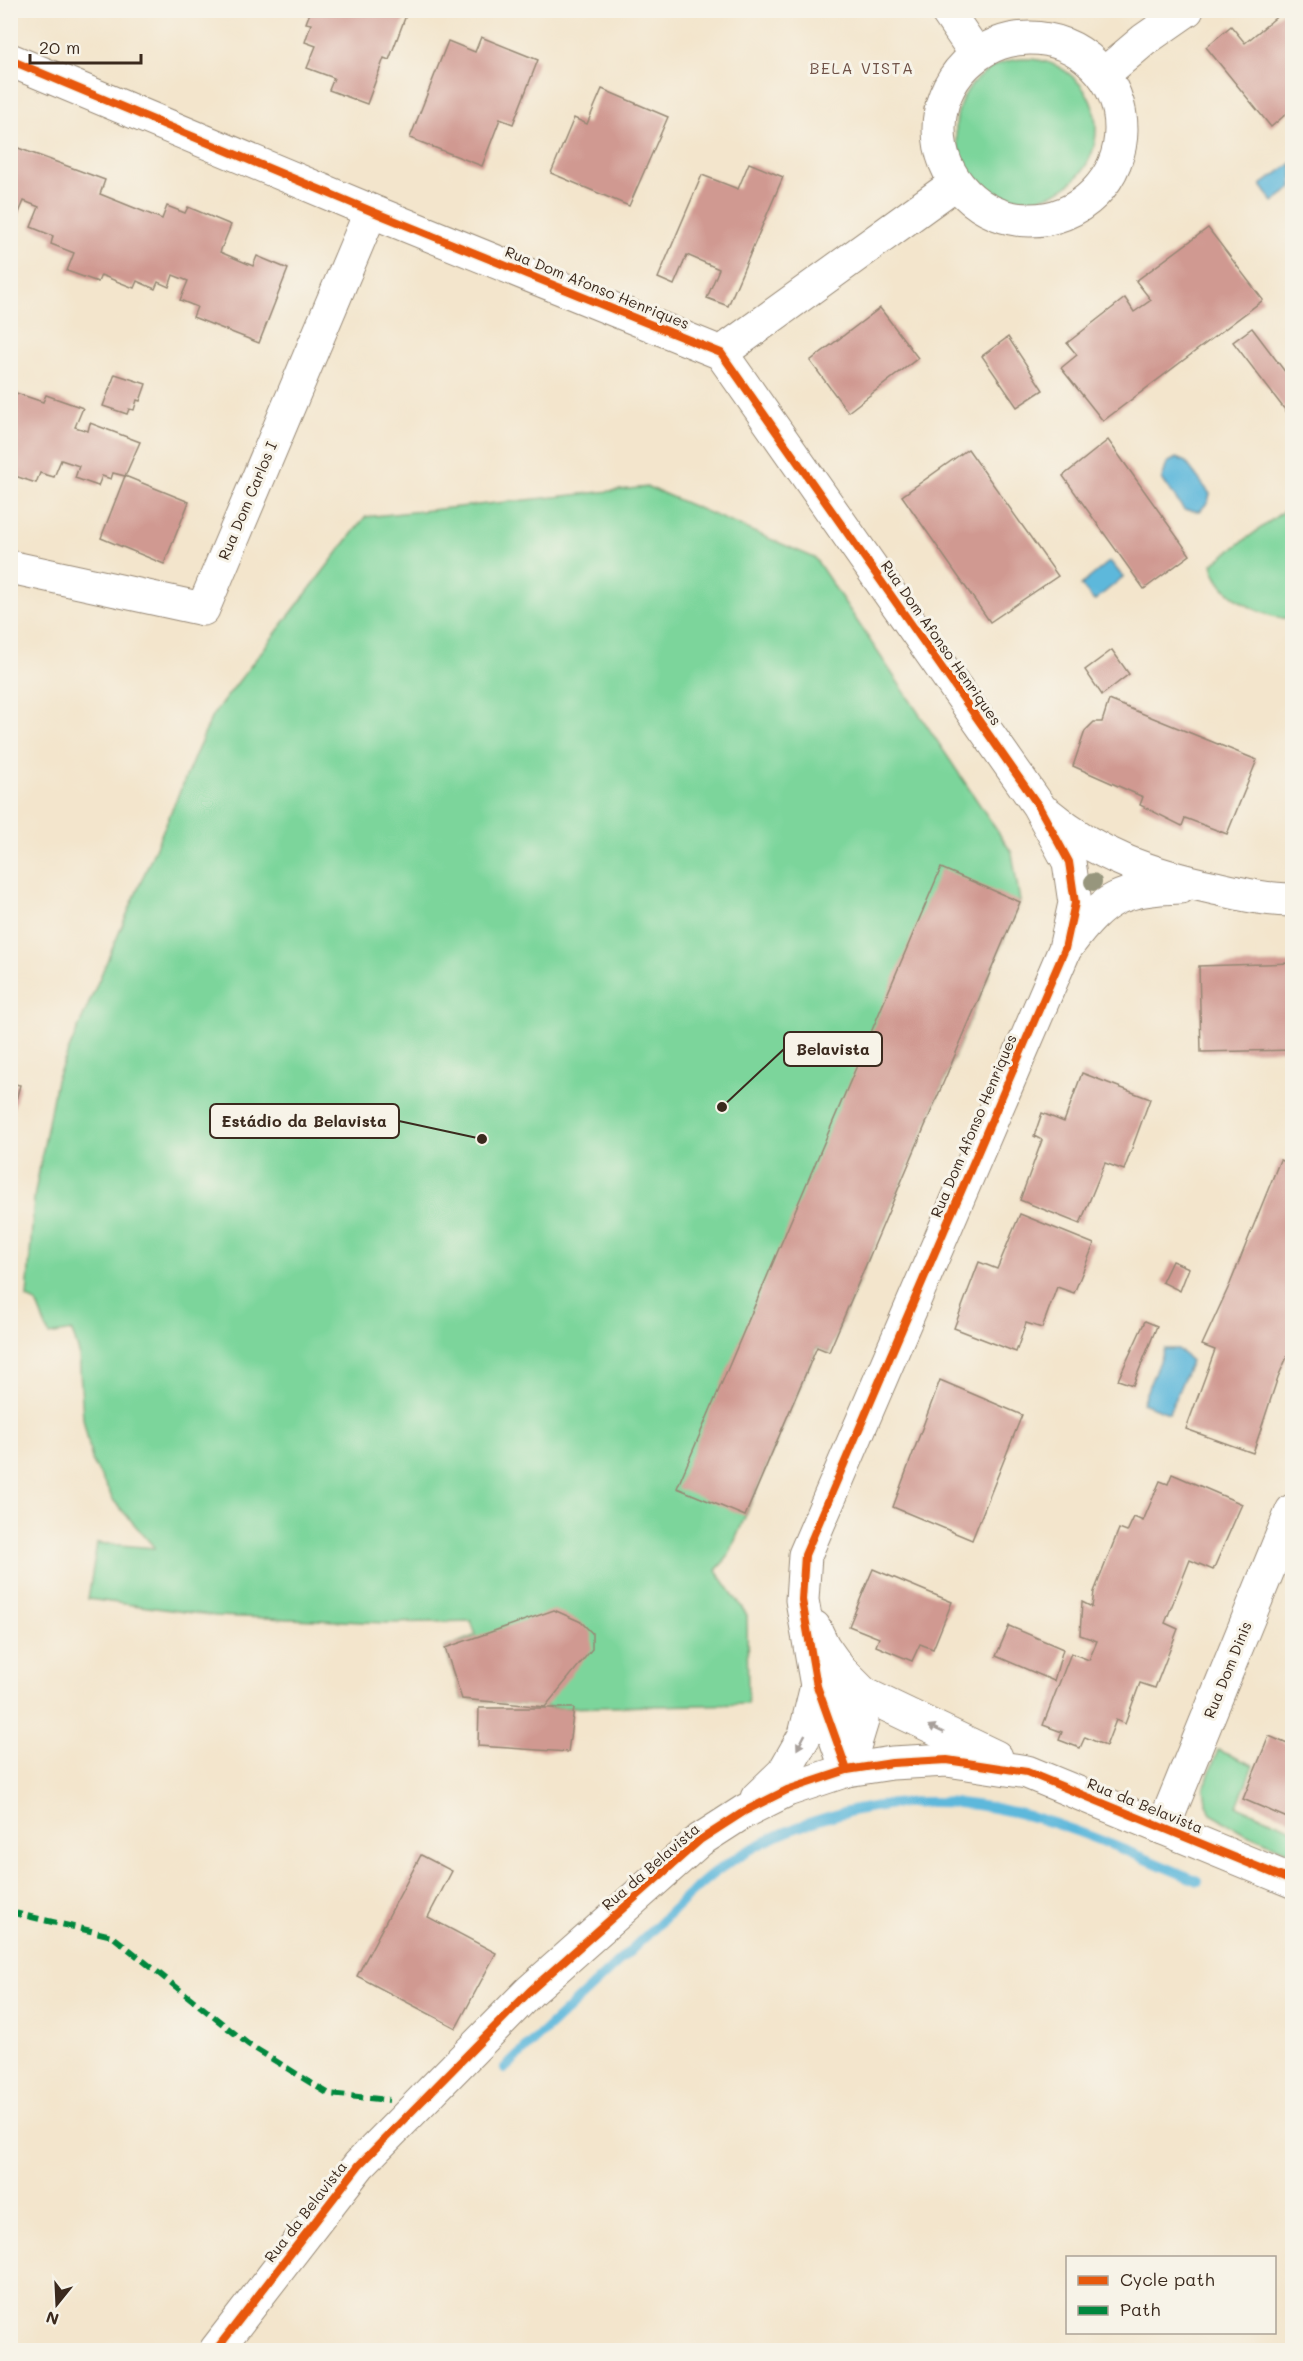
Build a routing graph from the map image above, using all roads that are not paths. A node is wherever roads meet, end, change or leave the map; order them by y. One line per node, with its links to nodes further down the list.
1 (946, 10): 3 (street)
2 (1187, 10): 5 (street)
3 (976, 54): 5 (street); 6 (street)
4 (10, 60): 7 (street, Rua Dom Afonso Henriques)
5 (1104, 74): 6 (street)
6 (956, 183): 8 (street)
7 (371, 211): 8 (street, Rua Dom Afonso Henriques); 9 (street, Rua Dom Carlos I)
8 (721, 353): 10 (street, Rua Dom Afonso Henriques)
9 (10, 567)
10 (1038, 805): 11 (street); 13 (street, Rua Dom Afonso Henriques)
11 (1204, 886): 12 (street); 13 (street)
12 (1293, 900)
13 (1065, 948): 15 (street, Rua Dom Afonso Henriques)
14 (1293, 1511): 19 (street, Rua Dom Dinis)
15 (828, 1678): 16 (street); 17 (street, one-way to 15); 18 (street, one-way to 18)
16 (847, 1770): 17 (street, Rua da Belavista); 18 (street, Rua da Belavista)
17 (1027, 1772): 19 (street, Rua da Belavista)
18 (745, 1811): 21 (street, Rua da Belavista)
19 (1162, 1828): 20 (street, Rua da Belavista)
20 (1293, 1881)
21 (216, 2350)

